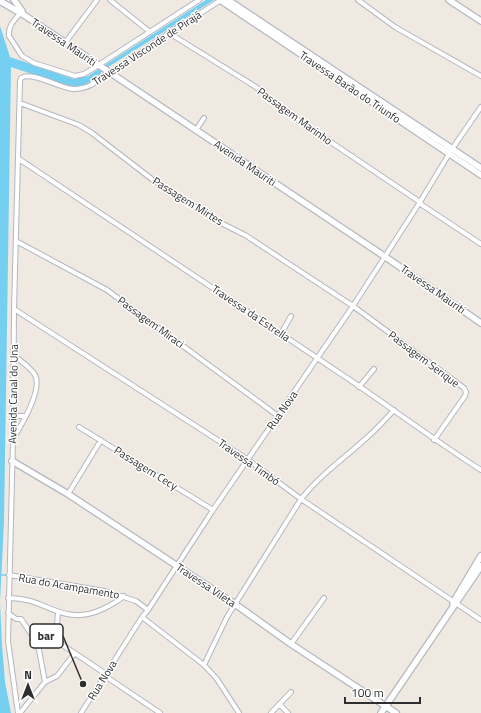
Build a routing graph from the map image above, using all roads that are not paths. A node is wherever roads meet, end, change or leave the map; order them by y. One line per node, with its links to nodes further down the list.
1 (14, 0): 10 (street, Travessa Mauriti)
2 (97, 0): 14 (street)
3 (110, 0): 12 (street)
4 (199, 0): 12 (street, Travessa Visconde de Pirajá)
5 (220, 0): 13 (street, Travessa Visconde de Pirajá); 15 (street, Travessa Barão do Triunfo)
6 (228, 0): 15 (street, Travessa Barão do Triunfo)
7 (358, 0): 19 (street)
8 (449, 0): 11 (street)
9 (0, 1): 10 (street, Travessa Mauriti)
10 (22, 13): 14 (street, Travessa Mauriti); 16 (street, Travessa Visconde de Pirajá)
11 (481, 21)
12 (150, 32): 16 (street, Travessa Visconde de Pirajá)
13 (168, 33): 17 (street, Travessa Visconde de Pirajá); 28 (street, Passagem Marinho)
14 (65, 43): 16 (street, Travessa Mauriti)
15 (303, 53): 24 (street, Travessa Barão do Triunfo)
16 (99, 65): 17 (street, Travessa Mauriti)
17 (107, 71): 18 (street, Travessa Visconde de Pirajá); 23 (street, Avenida Mauriti)
18 (24, 76): 20 (street, Avenida Canal do Una)
19 (481, 76)
20 (20, 103): 25 (street, Avenida Canal do Una); 32 (street, Passagem Mirtes)
21 (481, 106): 24 (street, Rua Nova)
22 (204, 118): 23 (street)
23 (196, 130): 31 (street, Avenida Mauriti)
24 (451, 151): 26 (street, Travessa Barão do Triunfo); 27 (street, Travessa Barão do Triunfo); 28 (street, Rua Nova)
25 (19, 158): 29 (street, Avenida Canal do Una); 36 (street, Travessa da Estrella)
26 (481, 168)
27 (481, 174)
28 (419, 203): 30 (street, Passagem Marinho); 31 (street, Rua Nova)
29 (16, 241): 33 (street, Avenida Canal do Una); 44 (street, Passagem Miraci)
30 (481, 244)
31 (384, 256): 32 (street, Rua Nova); 35 (street, Travessa Mauriti)
32 (353, 306): 38 (street, Rua Nova); 48 (street, Passagem Serique)
33 (14, 309): 37 (street, Avenida Canal do Una); 49 (street, Travessa Timbó)
34 (291, 316): 36 (street)
35 (481, 323)
36 (281, 334): 38 (street, Travessa da Estrella)
37 (14, 356): 42 (street, Avenida Canal do Una); 43 (street)
38 (318, 359): 40 (street, Travessa da Estrella); 44 (street, Rua Nova)
39 (374, 369): 40 (street)
40 (359, 387): 41 (street, Travessa da Estrella)
41 (394, 410): 48 (street, Travessa da Estrella); 53 (street)
42 (13, 416): 43 (street); 46 (street, Avenida Canal do Una)
43 (26, 416): 46 (street)
44 (278, 416): 49 (street, Rua Nova)
45 (79, 427): 47 (street, Passagem Cecy)
46 (13, 440): 50 (street, Avenida Canal do Una)
47 (101, 440): 52 (street); 54 (street, Passagem Cecy)
48 (434, 440): 51 (street, Travessa da Estrella)
49 (248, 459): 53 (street, Travessa Timbó); 54 (street, Rua Nova)
50 (12, 461): 52 (street, Travessa Vileta); 58 (street, Avenida Canal do Una)
51 (481, 470)
52 (68, 494): 56 (street, Travessa Vileta)
53 (302, 499): 62 (street); 63 (street, Travessa Timbó)
54 (213, 510): 56 (street, Rua Nova)
55 (481, 556): 63 (street)
56 (176, 565): 62 (street, Travessa Vileta); 64 (street, Rua Nova)
57 (481, 566): 63 (street)
58 (9, 575): 59 (street, Rua do Acampamento); 60 (street, Avenida Canal do Una)
59 (124, 596): 64 (street, Rua do Acampamento); 66 (street)
60 (8, 598): 65 (street, Avenida Canal do Una); 66 (street)
61 (324, 598): 69 (street)
62 (235, 604): 69 (street, Travessa Vileta); 71 (street)
63 (454, 604): 68 (street, Travessa Timbó); 76 (street)
64 (148, 610): 67 (street, Rua Nova)
65 (8, 613): 73 (street); 77 (street, Avenida Canal do Una)
66 (58, 613): 70 (street)
67 (142, 617): 71 (street); 72 (street, Rua Nova)
68 (481, 620)
69 (292, 644): 76 (street, Travessa Vileta)
70 (74, 654): 72 (street); 73 (street)
71 (204, 664): 80 (street)
72 (106, 675): 78 (street, Rua Nova); 79 (street)
73 (45, 682): 77 (street)
74 (291, 692): 75 (street)
75 (279, 704): 81 (street); 82 (street)
76 (386, 706): 83 (street); 84 (street, Travessa Vileta)
77 (19, 713)
78 (81, 713)
79 (160, 713)
80 (239, 713)
81 (271, 713)
82 (288, 713)
83 (381, 713)
84 (396, 713)

